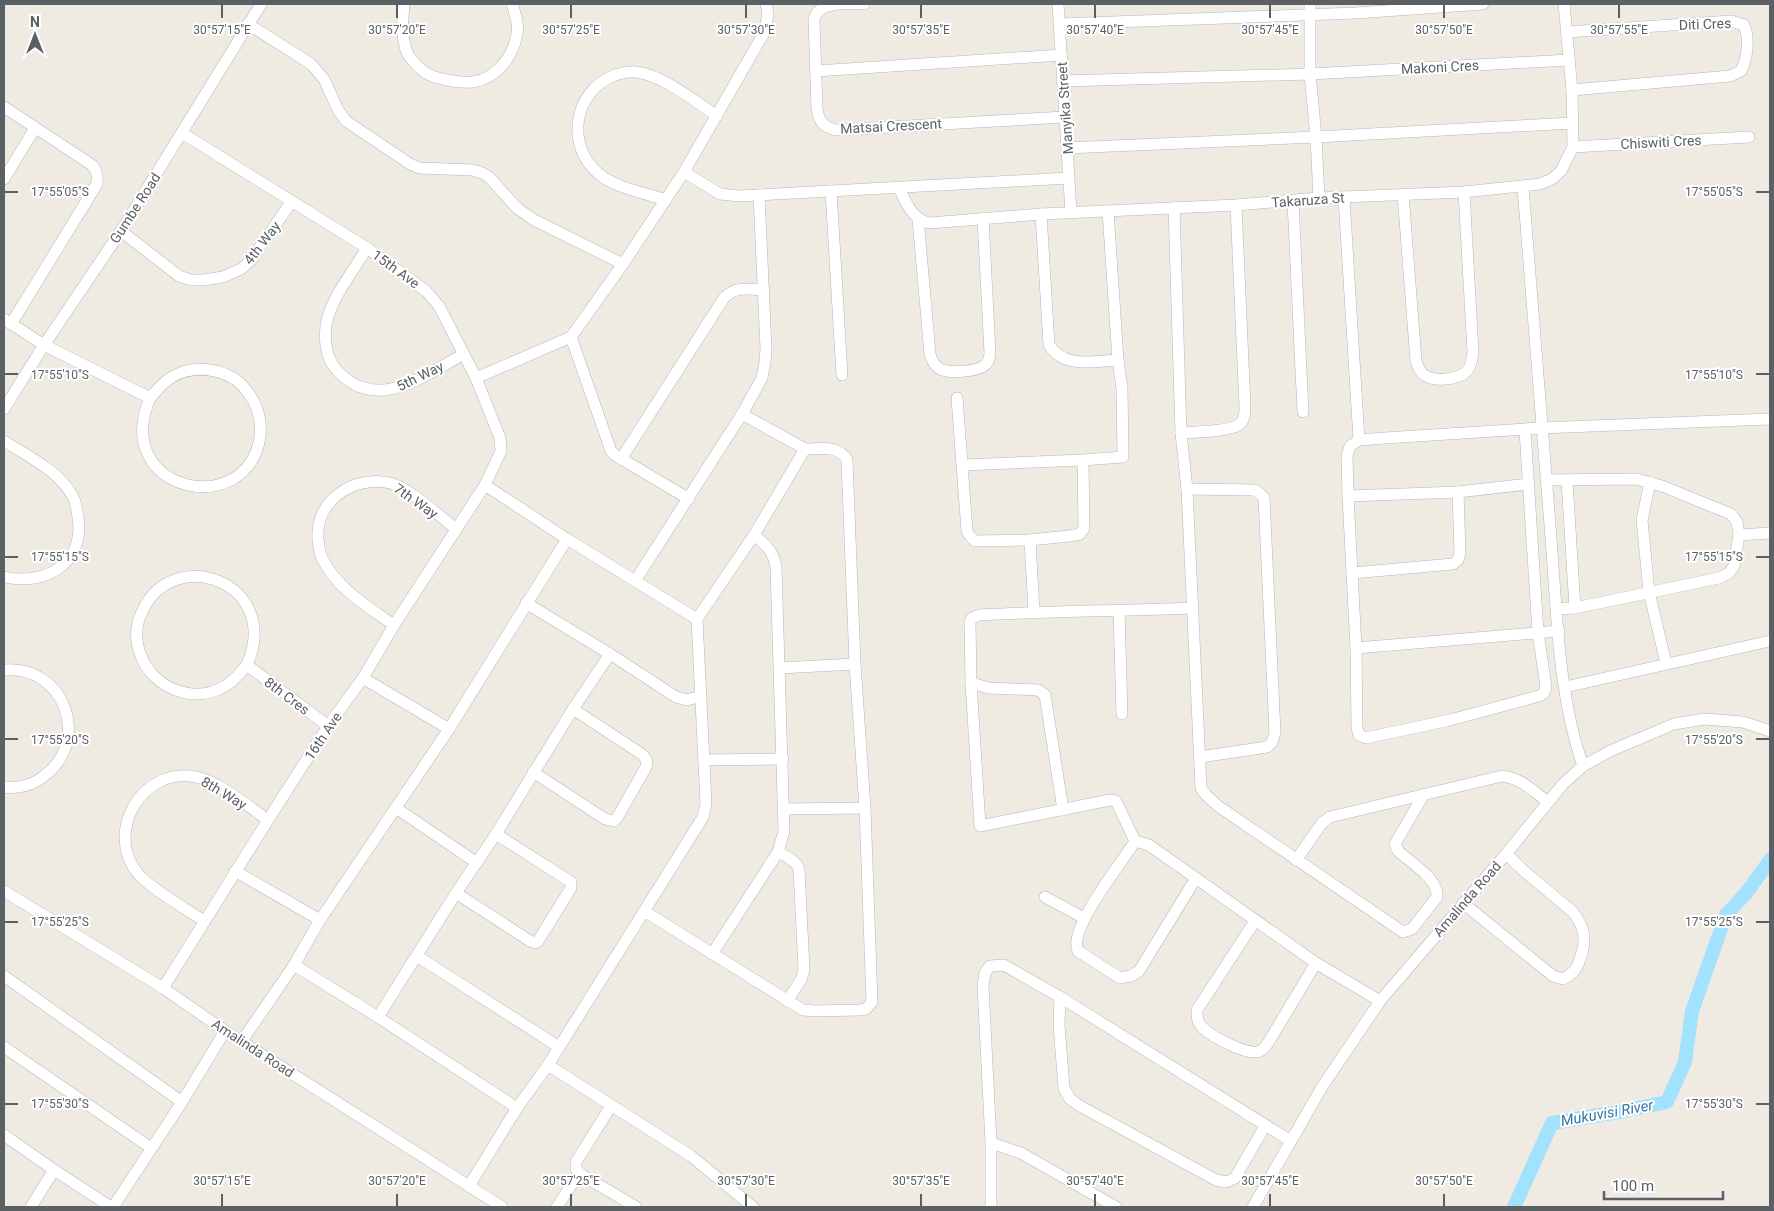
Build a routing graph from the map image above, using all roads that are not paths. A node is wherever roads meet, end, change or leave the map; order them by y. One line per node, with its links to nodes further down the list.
1 (261, 4): 10 (street, Gumbe Road)
2 (404, 4): 3 (street)
3 (512, 4)
4 (766, 4): 20 (street)
5 (864, 4): 15 (street, Matsai Crescent)
6 (1058, 4): 11 (street, Manyika Street)
7 (1483, 4): 9 (street)
8 (1564, 4): 12 (street)
9 (1311, 9): 11 (street); 16 (street)
10 (248, 24): 24 (street, Gumbe Road); 52 (street)
11 (1060, 24): 13 (street, Manyika Street)
12 (1567, 32): 14 (street); 18 (street, Diti Cres)
13 (1061, 55): 15 (street); 17 (street, Manyika Street)
14 (1569, 60): 16 (street, Makoni Cres); 18 (street)
15 (816, 72): 21 (street, Matsai Crescent)
16 (1310, 74): 17 (street, Makoni Cres); 25 (street)
17 (1062, 80): 21 (street, Manyika Street)
18 (1572, 90): 22 (street)
19 (4, 107): 23 (street)
20 (716, 116): 29 (street); 40 (street)
21 (1066, 117): 28 (street, Manyika Street)
22 (1572, 123): 25 (street); 27 (street)
23 (35, 128): 31 (street); 54 (street)
24 (182, 134): 41 (street, 15th Ave); 50 (street, Gumbe Road)
25 (1316, 137): 28 (street); 38 (street)
26 (1749, 137): 27 (street, Chiswiti Cres)
27 (1573, 147): 32 (street, Takaruza St)
28 (1067, 148): 30 (street, Manyika Street)
29 (684, 172): 37 (street); 40 (street)
30 (1069, 178): 33 (street); 46 (street, Manyika Street)
31 (4, 179)
32 (1523, 187): 35 (street, Takaruza St); 67 (street)
33 (898, 188): 34 (street); 49 (street)
34 (830, 191): 37 (street); 59 (street)
35 (1464, 192): 36 (street, Takaruza St); 36 (street)
36 (1403, 194): 39 (street, Takaruza St)
37 (759, 195): 53 (street)
38 (1318, 198): 39 (street, Takaruza St); 42 (street, Takaruza St)
39 (1344, 198): 70 (street)
40 (666, 200): 52 (street)
41 (292, 201): 50 (street, 4th Way); 51 (street, 15th Ave)
42 (1293, 201): 43 (street, Takaruza St); 64 (street)
43 (1236, 205): 44 (street, Takaruza St); 69 (street)
44 (1174, 208): 45 (street, Takaruza St); 69 (street)
45 (1108, 211): 46 (street, Takaruza St); 58 (street)
46 (1071, 213): 47 (street, Takaruza St)
47 (1041, 214): 48 (street, Takaruza St); 58 (street)
48 (983, 218): 49 (street, Takaruza St); 49 (street)
49 (918, 220)
50 (121, 231): 56 (street, Gumbe Road)
51 (367, 248): 57 (street, 15th Ave); 57 (street, 5th Way)
52 (623, 264): 55 (street)
53 (764, 290): 65 (street); 73 (street)
54 (7, 321): 56 (street)
55 (571, 337): 60 (street); 73 (street)
56 (44, 345): 61 (street); 63 (street, Gumbe Road)
57 (464, 354): 60 (street, 15th Ave)
58 (1118, 360): 74 (street)
59 (842, 375)
60 (476, 378): 80 (street, 15th Ave)
61 (150, 398): 61 (street)
62 (957, 398): 75 (street)
63 (4, 409)
64 (1303, 412)
65 (742, 414): 72 (street); 84 (street)
66 (1770, 419): 67 (street)
67 (1540, 428): 68 (street); 76 (street)
68 (1526, 430): 70 (street); 79 (street)
69 (1181, 433): 81 (street)
70 (1359, 440): 83 (street)
71 (4, 441): 92 (street)
72 (805, 449): 88 (street); 109 (street)
73 (622, 459): 84 (street)
74 (1083, 460): 75 (street); 90 (street)
75 (963, 465): 90 (street)
76 (1546, 480): 77 (street); 98 (street)
77 (1567, 480): 78 (street); 97 (street)
78 (1650, 482): 87 (street); 94 (street)
79 (1529, 484): 82 (street); 104 (street)
80 (485, 485): 85 (street, 16th Ave); 89 (street)
81 (1186, 489): 96 (street); 122 (street)
82 (1458, 492): 83 (street); 91 (street)
83 (1348, 496): 91 (street)
84 (689, 499): 93 (street)
85 (456, 529): 102 (street, 16th Ave); 102 (street, 7th Way)
86 (1770, 533): 87 (street)
87 (1739, 534): 94 (street)
88 (754, 535): 101 (street); 111 (street)
89 (567, 539): 93 (street); 95 (street)
90 (1030, 540): 99 (street)
91 (1352, 573): 106 (street)
92 (4, 577)
93 (635, 581): 101 (street)
94 (1649, 592): 97 (street); 108 (street)
95 (526, 603): 107 (street); 120 (street)
96 (1193, 608): 100 (street); 122 (street)
97 (1574, 608): 98 (street)
98 (1557, 609): 103 (street)
99 (1034, 612): 100 (street); 114 (street)
100 (1119, 612): 118 (street)
101 (696, 619): 116 (street)
102 (394, 625): 113 (street, 16th Ave)
103 (1558, 630): 104 (street); 115 (street)
104 (1538, 633): 106 (street); 106 (street)
105 (1770, 641): 108 (street)
106 (1356, 648)
107 (610, 654): 116 (street); 117 (street)
108 (1666, 663): 115 (street)
109 (855, 664): 111 (street); 131 (street)
110 (247, 665): 110 (street); 119 (street, 8th Cres)
111 (780, 668): 123 (street)
112 (4, 670): 127 (street)
113 (362, 678): 119 (street, 16th Ave); 120 (street)
114 (971, 683): 133 (street); 133 (street)
115 (1565, 687): 125 (street)
116 (701, 696): 124 (street)
117 (573, 709): 126 (street); 126 (street)
118 (1122, 714)
119 (328, 726): 134 (street, 16th Ave)
120 (449, 729): 130 (street)
121 (1770, 731): 125 (street, Amalinda Road)
122 (1200, 757): 139 (street)
123 (783, 759): 124 (street); 132 (street)
124 (704, 760): 147 (street)
125 (1582, 766): 129 (street, Amalinda Road)
126 (533, 772): 135 (street)
127 (4, 787)
128 (1424, 794): 129 (street); 139 (street); 139 (street)
129 (1548, 802): 138 (street, Amalinda Road)
130 (396, 808): 140 (street); 149 (street)
131 (865, 808): 132 (street); 159 (street)
132 (784, 809): 137 (street)
133 (1063, 810): 136 (street)
134 (268, 820): 141 (street, 16th Ave); 150 (street, 8th Way)
135 (496, 834): 140 (street); 144 (street)
136 (1135, 841): 142 (street); 148 (street)
137 (778, 852): 152 (street); 159 (street)
138 (1506, 854): 146 (street, Amalinda Road); 146 (street)
139 (1296, 860)
140 (477, 863): 144 (street)
141 (235, 871): 149 (street); 150 (street, 16th Ave)
142 (1196, 878): 148 (street); 151 (street)
143 (4, 891): 157 (street, Amalinda Road)
144 (456, 893): 153 (street)
145 (1045, 896): 148 (street)
146 (1463, 903): 160 (street, Amalinda Road)
147 (644, 911): 152 (street); 165 (street)
148 (1084, 918)
149 (320, 920): 155 (street)
150 (204, 921): 157 (street, 16th Ave)
151 (1255, 921): 154 (street); 154 (street)
152 (712, 954): 159 (street)
153 (417, 956): 161 (street); 165 (street)
154 (1316, 963): 160 (street)
155 (294, 965): 161 (street); 163 (street)
156 (4, 976): 167 (street)
157 (163, 988): 162 (street, Amalinda Road)
158 (1060, 997): 170 (street); 170 (street); 173 (street)
159 (787, 1001)
160 (1380, 1002): 172 (street, Amalinda Road)
161 (378, 1017): 169 (street)
162 (226, 1031): 163 (street, Amalinda Road); 167 (street)
163 (242, 1041): 177 (street, Amalinda Road)
164 (4, 1047): 174 (street)
165 (559, 1047): 166 (street)
166 (548, 1065): 168 (street); 169 (street)
167 (182, 1102): 174 (street)
168 (610, 1106): 176 (street); 183 (street)
169 (517, 1108): 177 (street)
170 (1265, 1126): 172 (street)
171 (4, 1134): 175 (street)
172 (1291, 1141): 186 (street, Amalinda Road)
173 (991, 1143): 184 (street); 185 (street)
174 (151, 1148): 179 (street)
175 (54, 1170): 178 (street); 179 (street)
176 (579, 1173): 181 (street); 182 (street)
177 (469, 1186): 180 (street, Amalinda Road)
178 (31, 1207)
179 (112, 1207)
180 (502, 1207)
181 (557, 1207)
182 (636, 1207)
183 (753, 1207)
184 (992, 1207)
185 (1116, 1207)
186 (1253, 1207)

